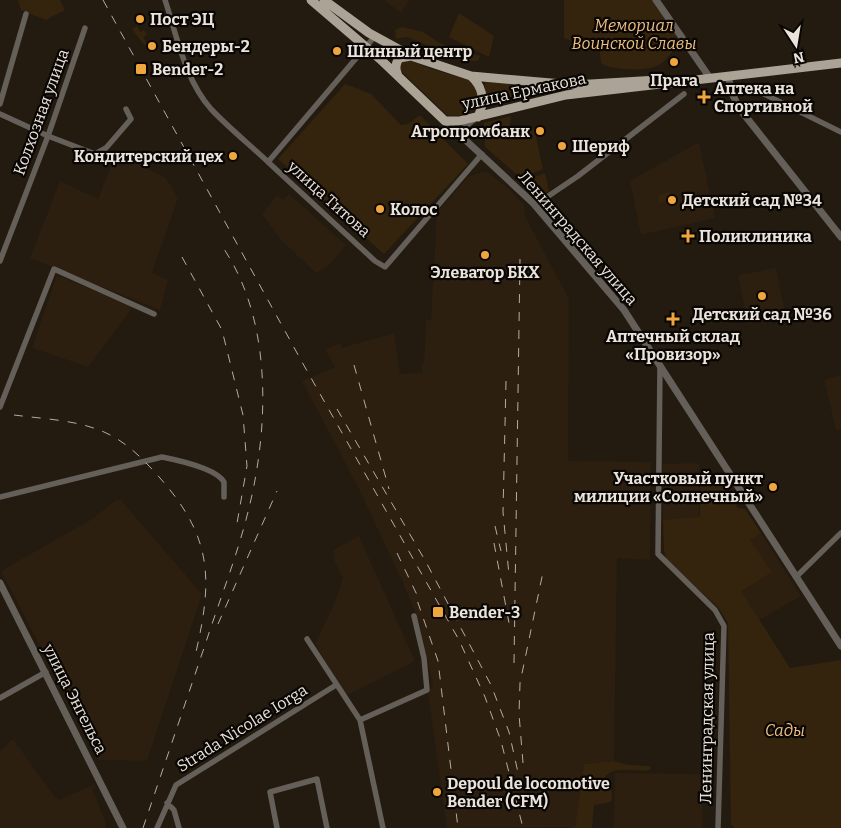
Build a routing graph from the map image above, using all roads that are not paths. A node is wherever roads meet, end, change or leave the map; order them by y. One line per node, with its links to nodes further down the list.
1 (165, 0): 26 (street)
2 (311, 0): 8 (main road, улица Ермакова)
3 (324, 0): 7 (main road, улица Ермакова)
4 (656, 0): 14 (street)
5 (26, 14): 17 (street)
6 (85, 28): 23 (street, Колхозная улица)
7 (375, 36): 8 (street, улица Титова); 9 (main road, улица Ермакова)
8 (365, 46): 13 (main road, улица Ермакова); 26 (street, улица Титова)
9 (411, 56): 11 (main road, улица Ермакова); 13 (main road)
10 (841, 64): 12 (main road, улица Ермакова)
11 (471, 76): 14 (main road, улица Ермакова); 20 (main road)
12 (728, 76): 14 (main road, улица Ермакова); 15 (street)
13 (399, 78): 21 (main road, улица Ермакова)
14 (705, 79): 20 (main road, улица Ермакова)
15 (730, 86): 22 (street); 28 (street)
16 (684, 94): 27 (street)
17 (0, 104)
18 (126, 109): 23 (street)
19 (0, 114): 23 (street)
20 (478, 116): 21 (main road, улица Ермакова); 24 (street)
21 (444, 121): 24 (street, Ленинградская улица)
22 (841, 132)
23 (48, 136): 29 (street, Колхозная улица)
24 (463, 138): 25 (street, Ленинградская улица)
25 (482, 154): 26 (street, улица Титова); 27 (street, Ленинградская улица)
26 (268, 162)
27 (533, 203): 31 (street, Ленинградская улица)
28 (841, 238)
29 (0, 261)
30 (154, 314): 32 (street)
31 (660, 366): 36 (street, Ленинградская улица); 52 (street, Ленинградская улица)
32 (0, 407)
33 (0, 496): 34 (street)
34 (224, 496)
35 (841, 533): 36 (street)
36 (796, 577): 40 (street, Ленинградская улица)
37 (0, 583): 41 (street, улица Энгельса)
38 (414, 616): 44 (street)
39 (307, 639): 42 (street)
40 (841, 646)
41 (46, 672): 43 (street); 47 (street, улица Энгельса)
42 (336, 685): 44 (street); 45 (street, Strada Nicolae Iorga)
43 (0, 698)
44 (360, 720): 46 (street)
45 (167, 804): 48 (street, Strada Nicolae Iorga); 49 (street)
46 (381, 827)
47 (123, 828)
48 (157, 828)
49 (180, 828)
50 (277, 828): 51 (street)
51 (327, 828)
52 (718, 828)

